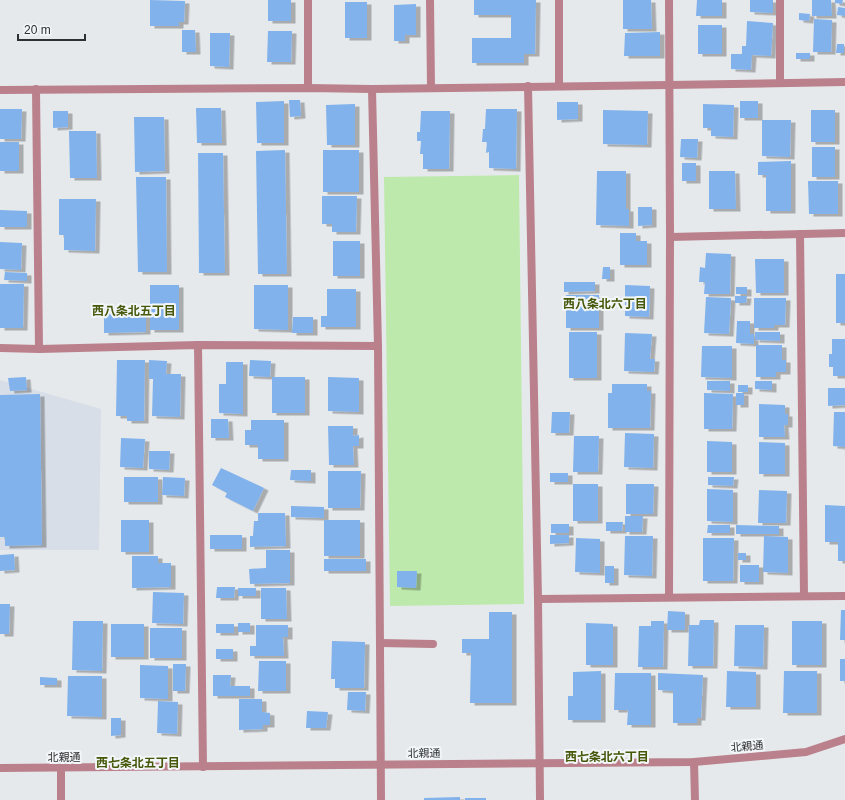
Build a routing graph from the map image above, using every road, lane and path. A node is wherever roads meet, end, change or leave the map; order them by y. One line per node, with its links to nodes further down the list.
1 (308, 0): 12 (street)
2 (430, 0): 11 (street)
3 (559, 0): 10 (street)
4 (669, 0): 8 (street)
5 (780, 0): 7 (street)
6 (845, 82): 7 (street)
7 (780, 83): 8 (street)
8 (669, 85): 10 (street); 18 (street)
9 (528, 86): 10 (street); 11 (street); 26 (street)
10 (559, 86)
11 (431, 87): 14 (street)
12 (308, 88): 13 (street); 14 (street)
13 (36, 89): 15 (street); 22 (street)
14 (372, 89): 20 (street)
15 (0, 90)
16 (845, 233): 17 (street)
17 (800, 234): 18 (street); 23 (street)
18 (670, 237): 25 (street)
19 (198, 345): 20 (street); 22 (street); 33 (street)
20 (378, 346): 27 (street)
21 (0, 348): 22 (street)
22 (39, 349)
23 (804, 596): 24 (street); 25 (street)
24 (845, 596)
25 (669, 597): 26 (street)
26 (538, 599): 31 (street)
27 (380, 643): 28 (street); 32 (street)
28 (433, 644)
29 (845, 739): 30 (street, 北親通)
30 (694, 762): 31 (street, 北親通); 39 (street)
31 (540, 763): 32 (street, 北親通); 38 (street)
32 (380, 765): 33 (street, 北親通); 37 (street)
33 (203, 767): 35 (street, 北親通)
34 (0, 768): 35 (street, 北親通)
35 (61, 768): 36 (street)
36 (61, 800)
37 (381, 800)
38 (540, 800)
39 (695, 800)

